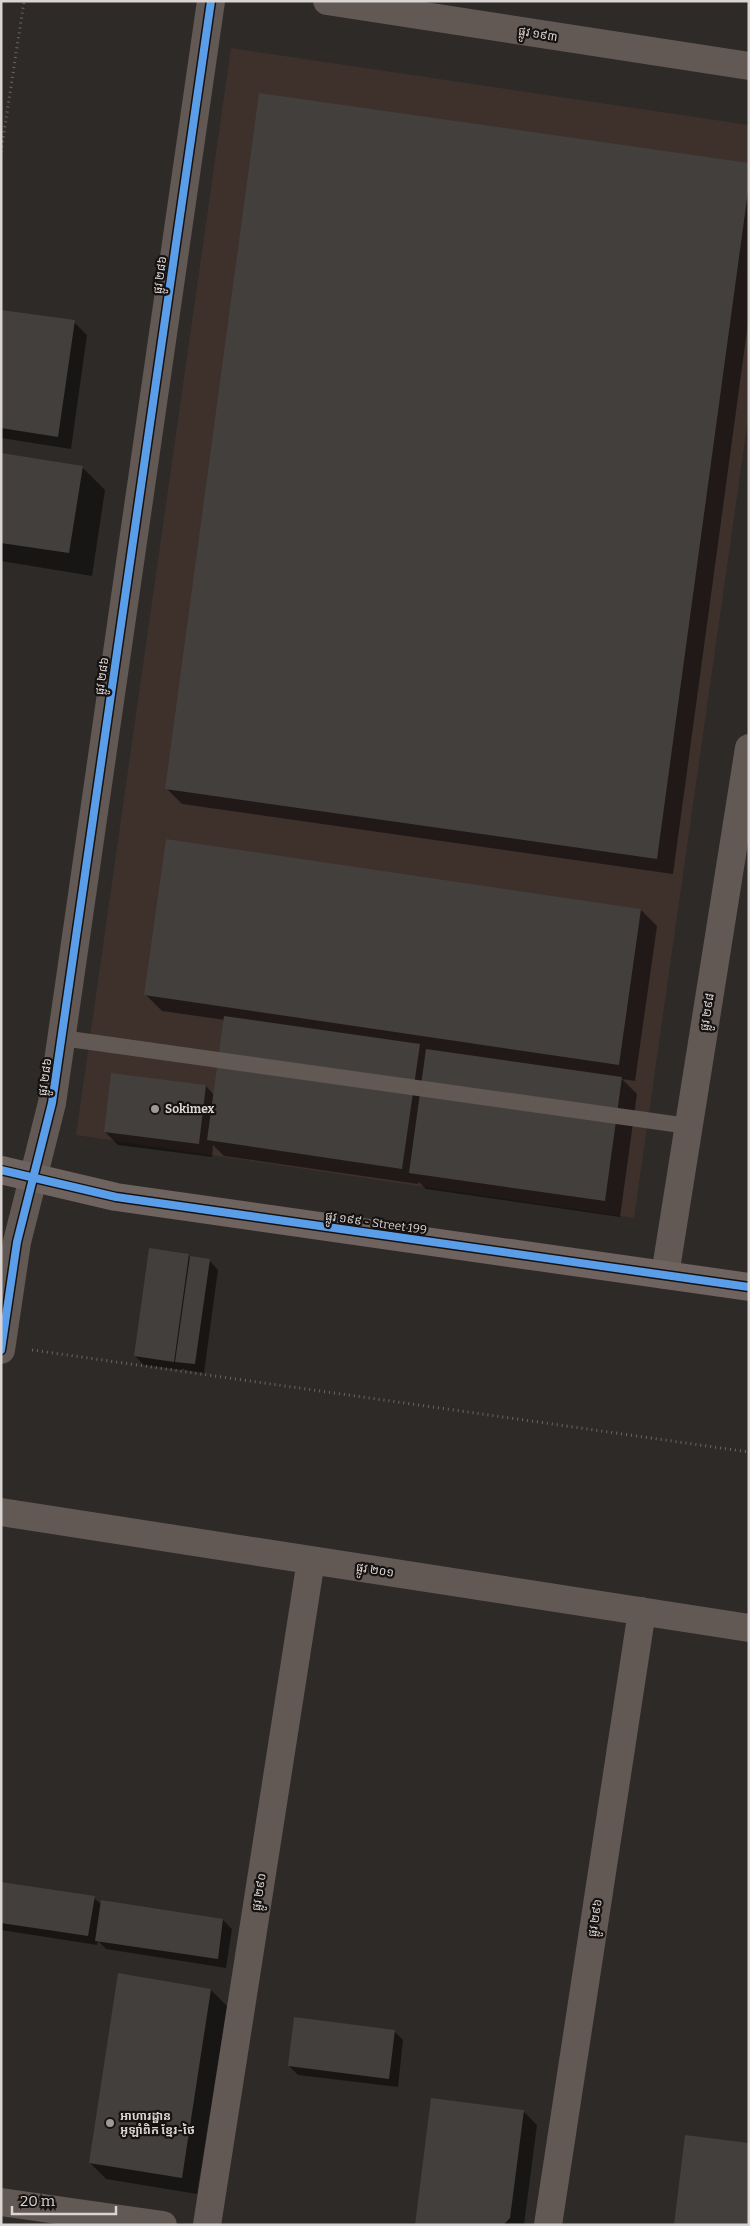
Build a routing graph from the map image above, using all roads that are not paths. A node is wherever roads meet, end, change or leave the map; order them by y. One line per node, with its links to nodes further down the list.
1 (211, 1): 5 (street, ផ្លូវ ២៨៦)
2 (327, 1): 3 (street, ផ្លូវ ១៩៣)
3 (749, 66)
4 (749, 748): 6 (street, ផ្លូវ ២៩៨)
5 (62, 1038): 6 (lane); 8 (street, ផ្លូវ ២៨៦)
6 (688, 1126): 9 (street, ផ្លូវ ២៩៨)
7 (1, 1170): 8 (street, ផ្លូវ ១៩៩ - Street 199)
8 (35, 1177): 9 (street, ផ្លូវ ១៩៩ - Street 199); 11 (street, ផ្លូវ ២៨៦)
9 (665, 1275): 10 (street, ផ្លូវ ១៩៩ - Street 199)
10 (749, 1287)
11 (2, 1348)
12 (1, 1512): 13 (street, ផ្លូវ ២០១)
13 (311, 1560): 14 (street, ផ្លូវ ២០១); 18 (street, ផ្លូវ ២៩០)
14 (642, 1611): 15 (street, ផ្លូវ ២០១); 19 (street, ផ្លូវ ២៩៦)
15 (749, 1628)
16 (1, 2202): 17 (street)
17 (163, 2225)
18 (208, 2225)
19 (548, 2225)

